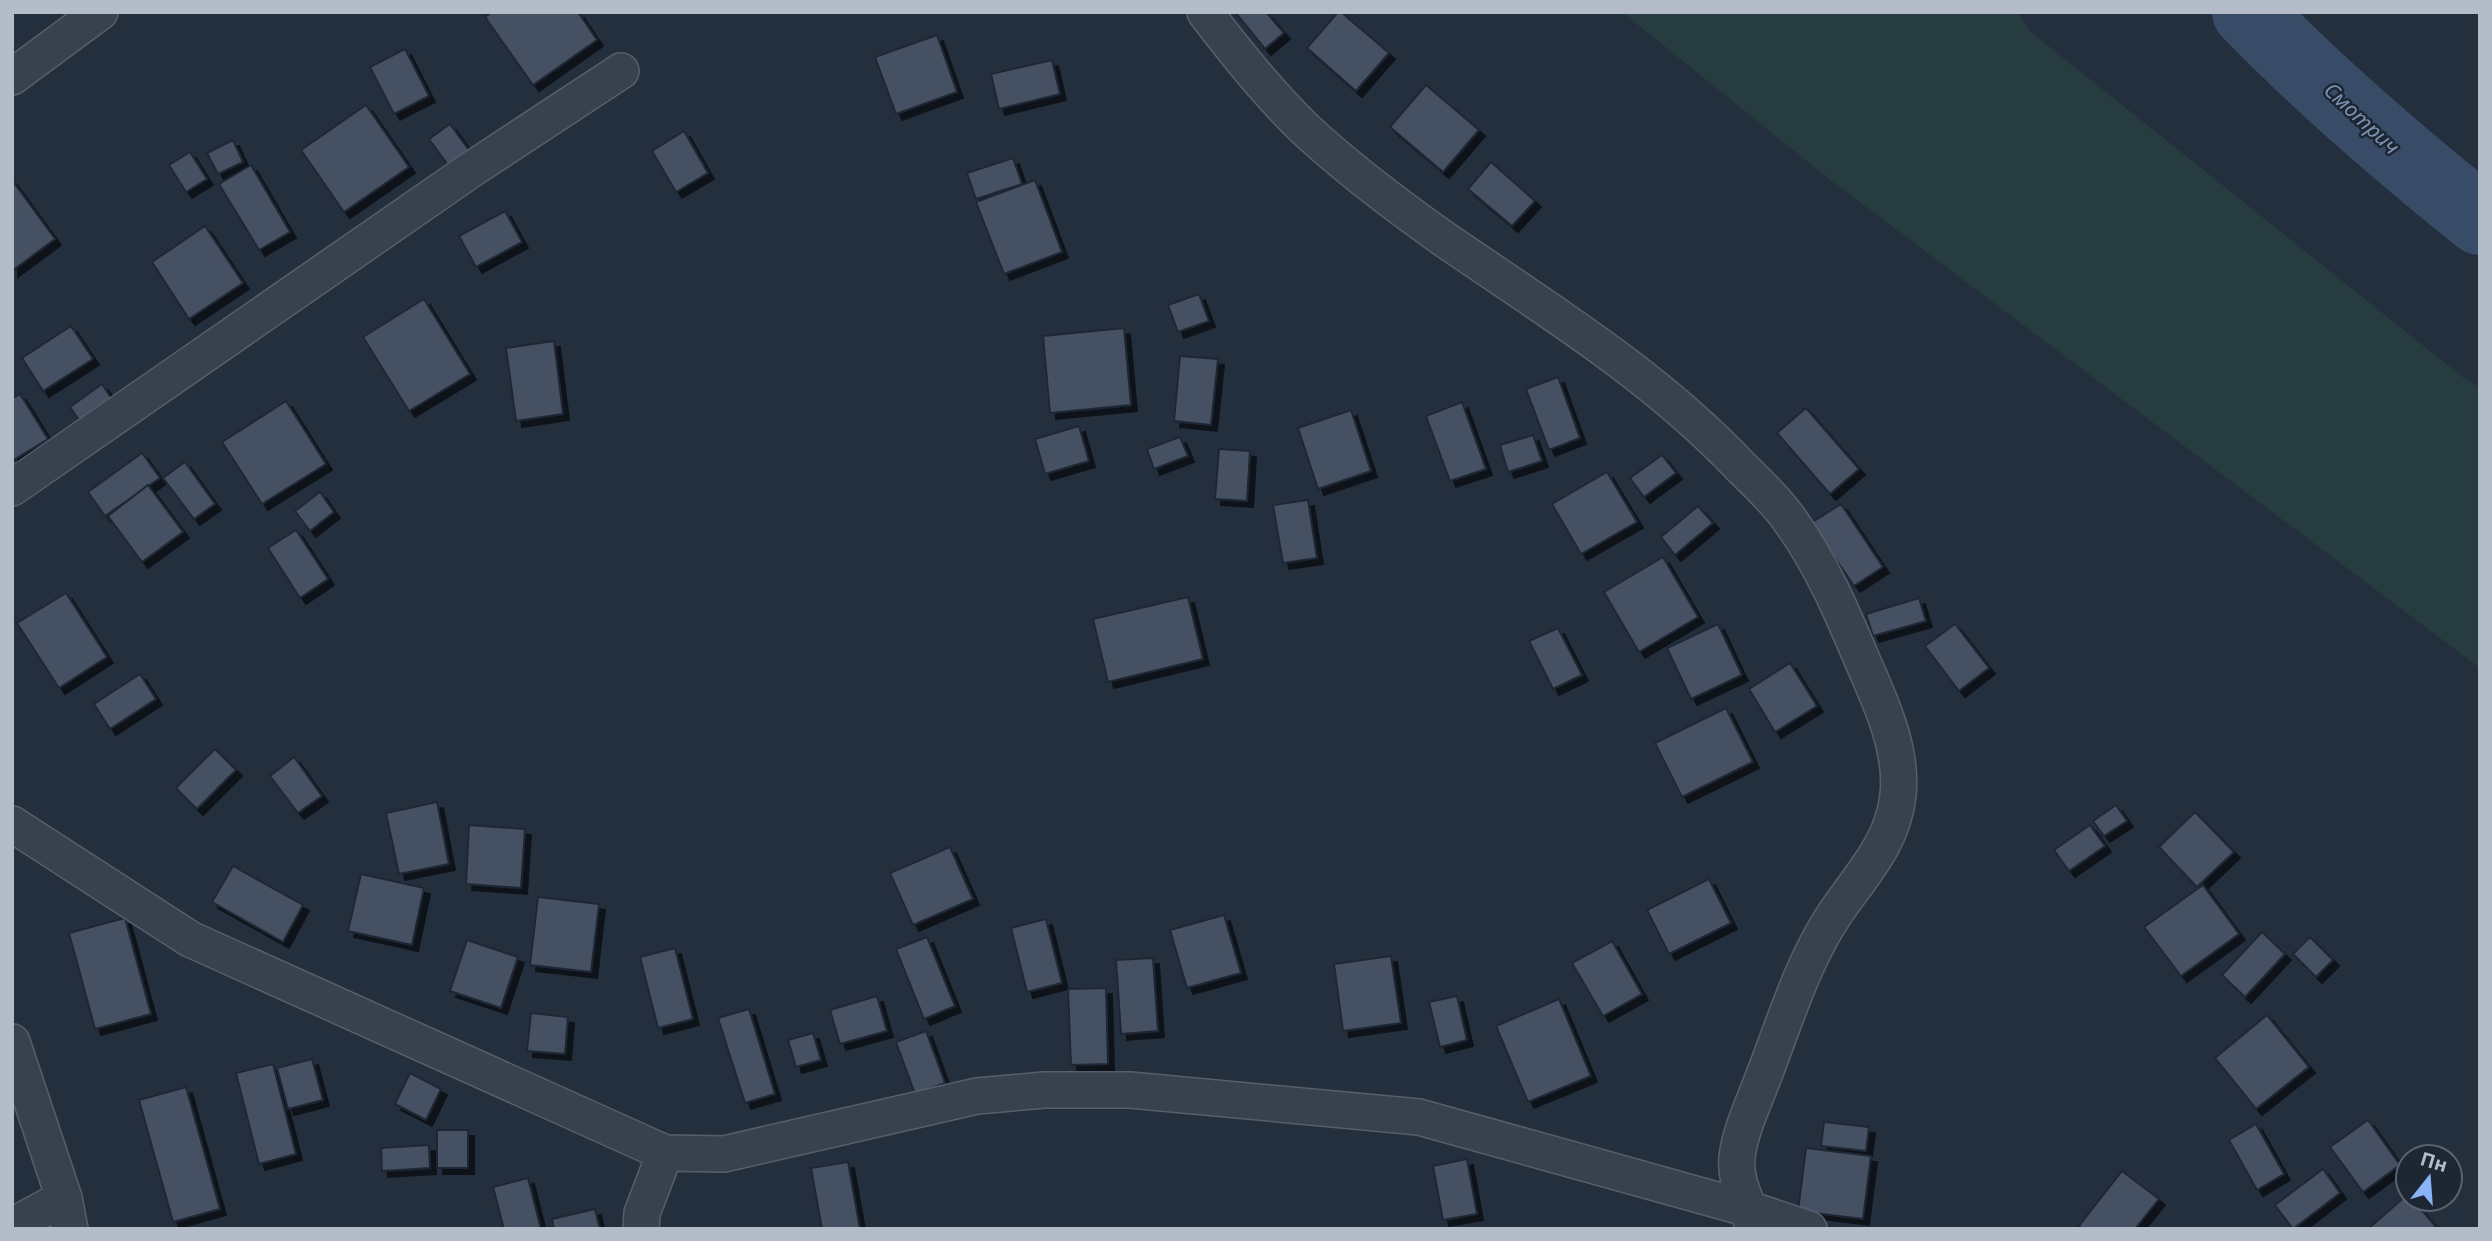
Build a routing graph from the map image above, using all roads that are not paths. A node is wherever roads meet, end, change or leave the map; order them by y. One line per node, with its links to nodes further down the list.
1 (100, 12): 4 (street)
2 (1205, 12): 10 (street)
3 (621, 71): 5 (street)
4 (12, 77)
5 (12, 488)
6 (12, 824): 8 (street)
7 (12, 1042): 9 (street)
8 (666, 1153): 10 (street); 12 (street)
9 (67, 1213): 11 (street)
10 (1751, 1219): 13 (street)
11 (12, 1226)
12 (640, 1229)
13 (1809, 1229)

